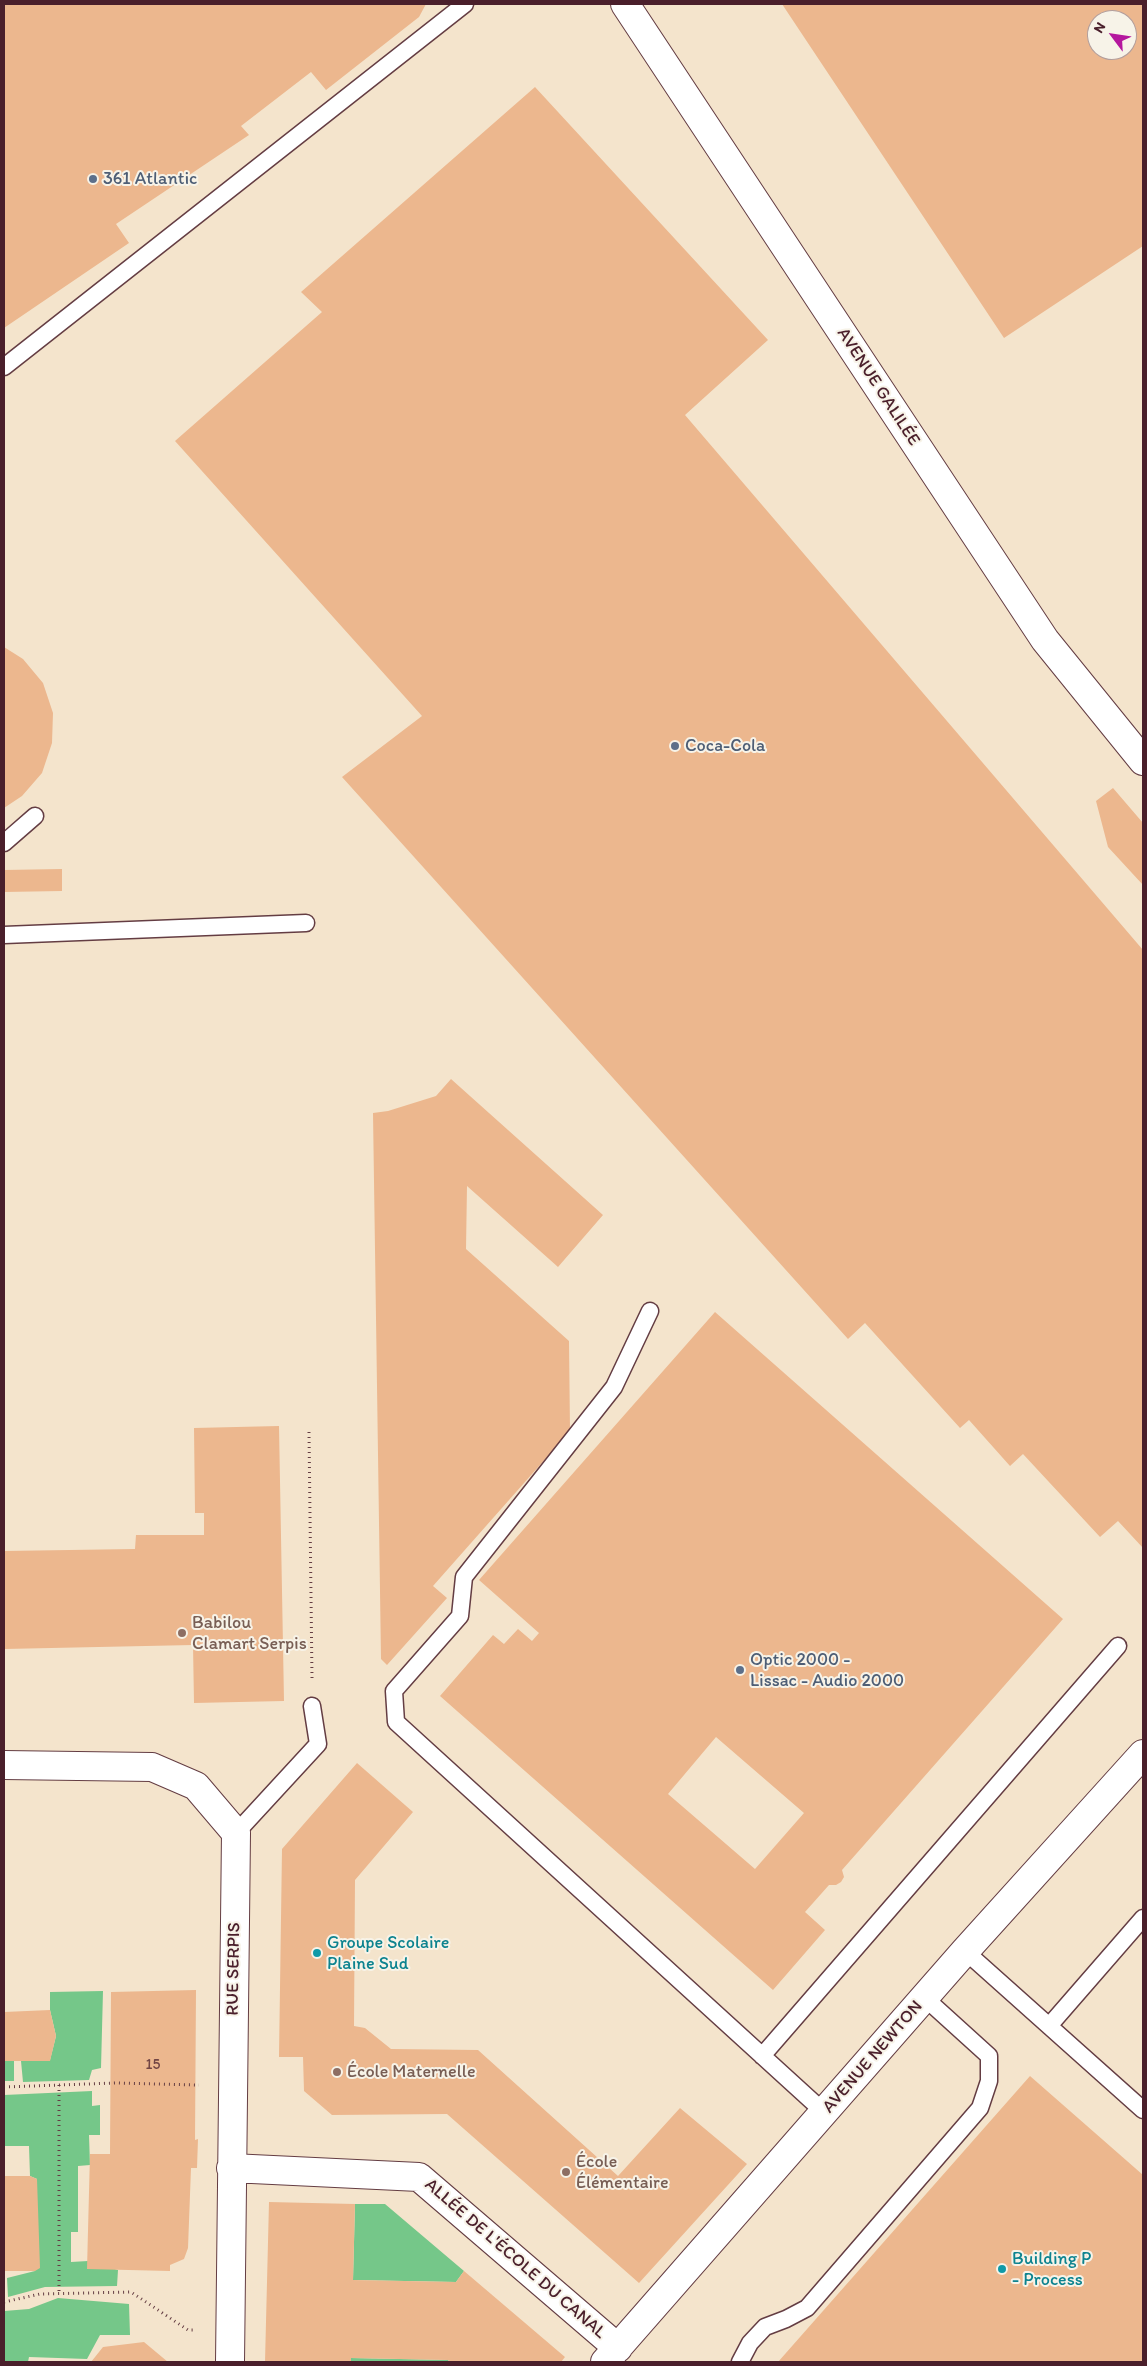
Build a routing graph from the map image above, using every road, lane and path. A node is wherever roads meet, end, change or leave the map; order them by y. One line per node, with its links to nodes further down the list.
1 (465, 4): 3 (lane)
2 (625, 4): 4 (street, AVENUE GALILÉE)
3 (4, 367)
4 (1143, 761)
5 (35, 816): 6 (lane)
6 (4, 843)
7 (306, 923): 8 (lane)
8 (4, 935)
9 (650, 1311): 20 (lane)
10 (309, 1432): 12 (path)
11 (1118, 1646): 20 (lane)
12 (312, 1706): 15 (lane)
13 (1143, 1754): 17 (street, AVENUE NEWTON)
14 (4, 1765): 15 (street)
15 (236, 1833): 26 (street, RUE SERPIS)
16 (1143, 1918): 19 (lane)
17 (965, 1951): 18 (street, AVENUE NEWTON); 19 (lane)
18 (925, 1998): 25 (street, AVENUE NEWTON); 32 (lane)
19 (1049, 2026): 24 (lane)
20 (762, 2056): 25 (lane)
21 (59, 2085): 22 (path); 23 (path); 27 (path)
22 (208, 2085)
23 (4, 2087)
24 (1143, 2110)
25 (824, 2113): 30 (street, AVENUE NEWTON)
26 (231, 2168): 29 (street, RUE SERPIS); 30 (street, ALLÉE DE L'ÉCOLE DU CANAL)
27 (59, 2294): 28 (path); 29 (path)
28 (4, 2302)
29 (230, 2331): 31 (street, RUE SERPIS)
30 (611, 2355)
31 (230, 2362)
32 (740, 2362)

